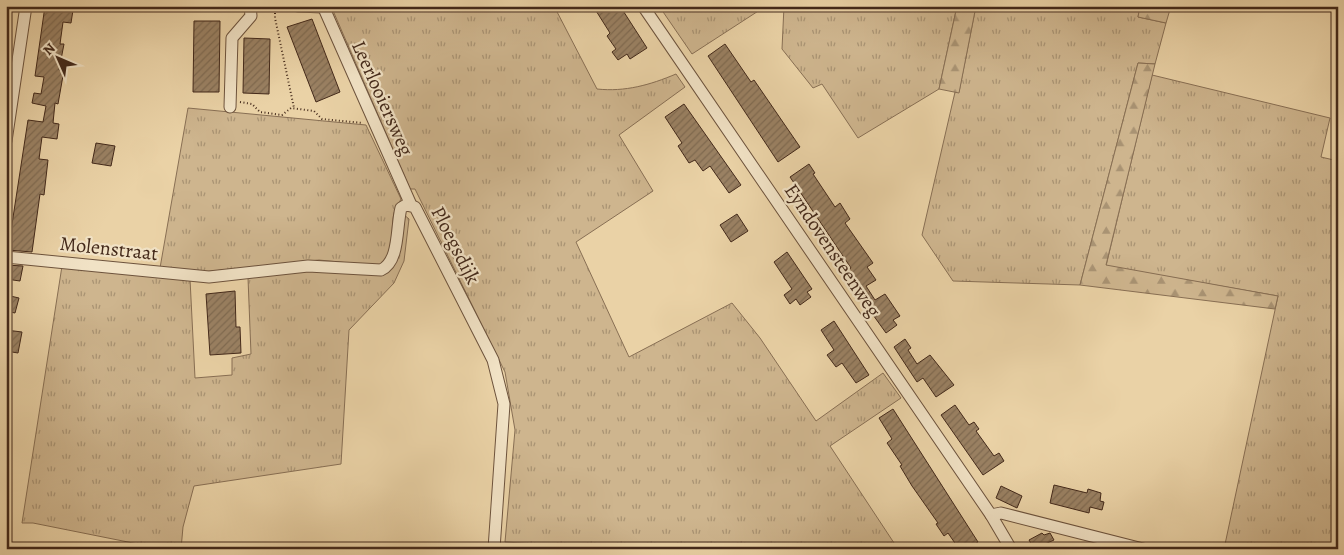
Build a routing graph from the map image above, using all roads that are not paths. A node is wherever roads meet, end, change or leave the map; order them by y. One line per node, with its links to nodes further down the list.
1 (26, 6): 7 (street)
2 (250, 6): 6 (street)
3 (298, 6): 4 (street)
4 (323, 6): 8 (street, Leerlooiersweg)
5 (643, 6): 11 (street, Eyndovensteenweg)
6 (230, 104)
7 (6, 141)
8 (411, 205): 10 (street, Ploegsdijk); 12 (street, Ploegsdijk)
9 (6, 257): 10 (street, Molenstraat)
10 (209, 277)
11 (991, 515): 13 (street, Eyndovensteenweg); 14 (street)
12 (494, 549)
13 (1011, 549)
14 (1143, 549)

